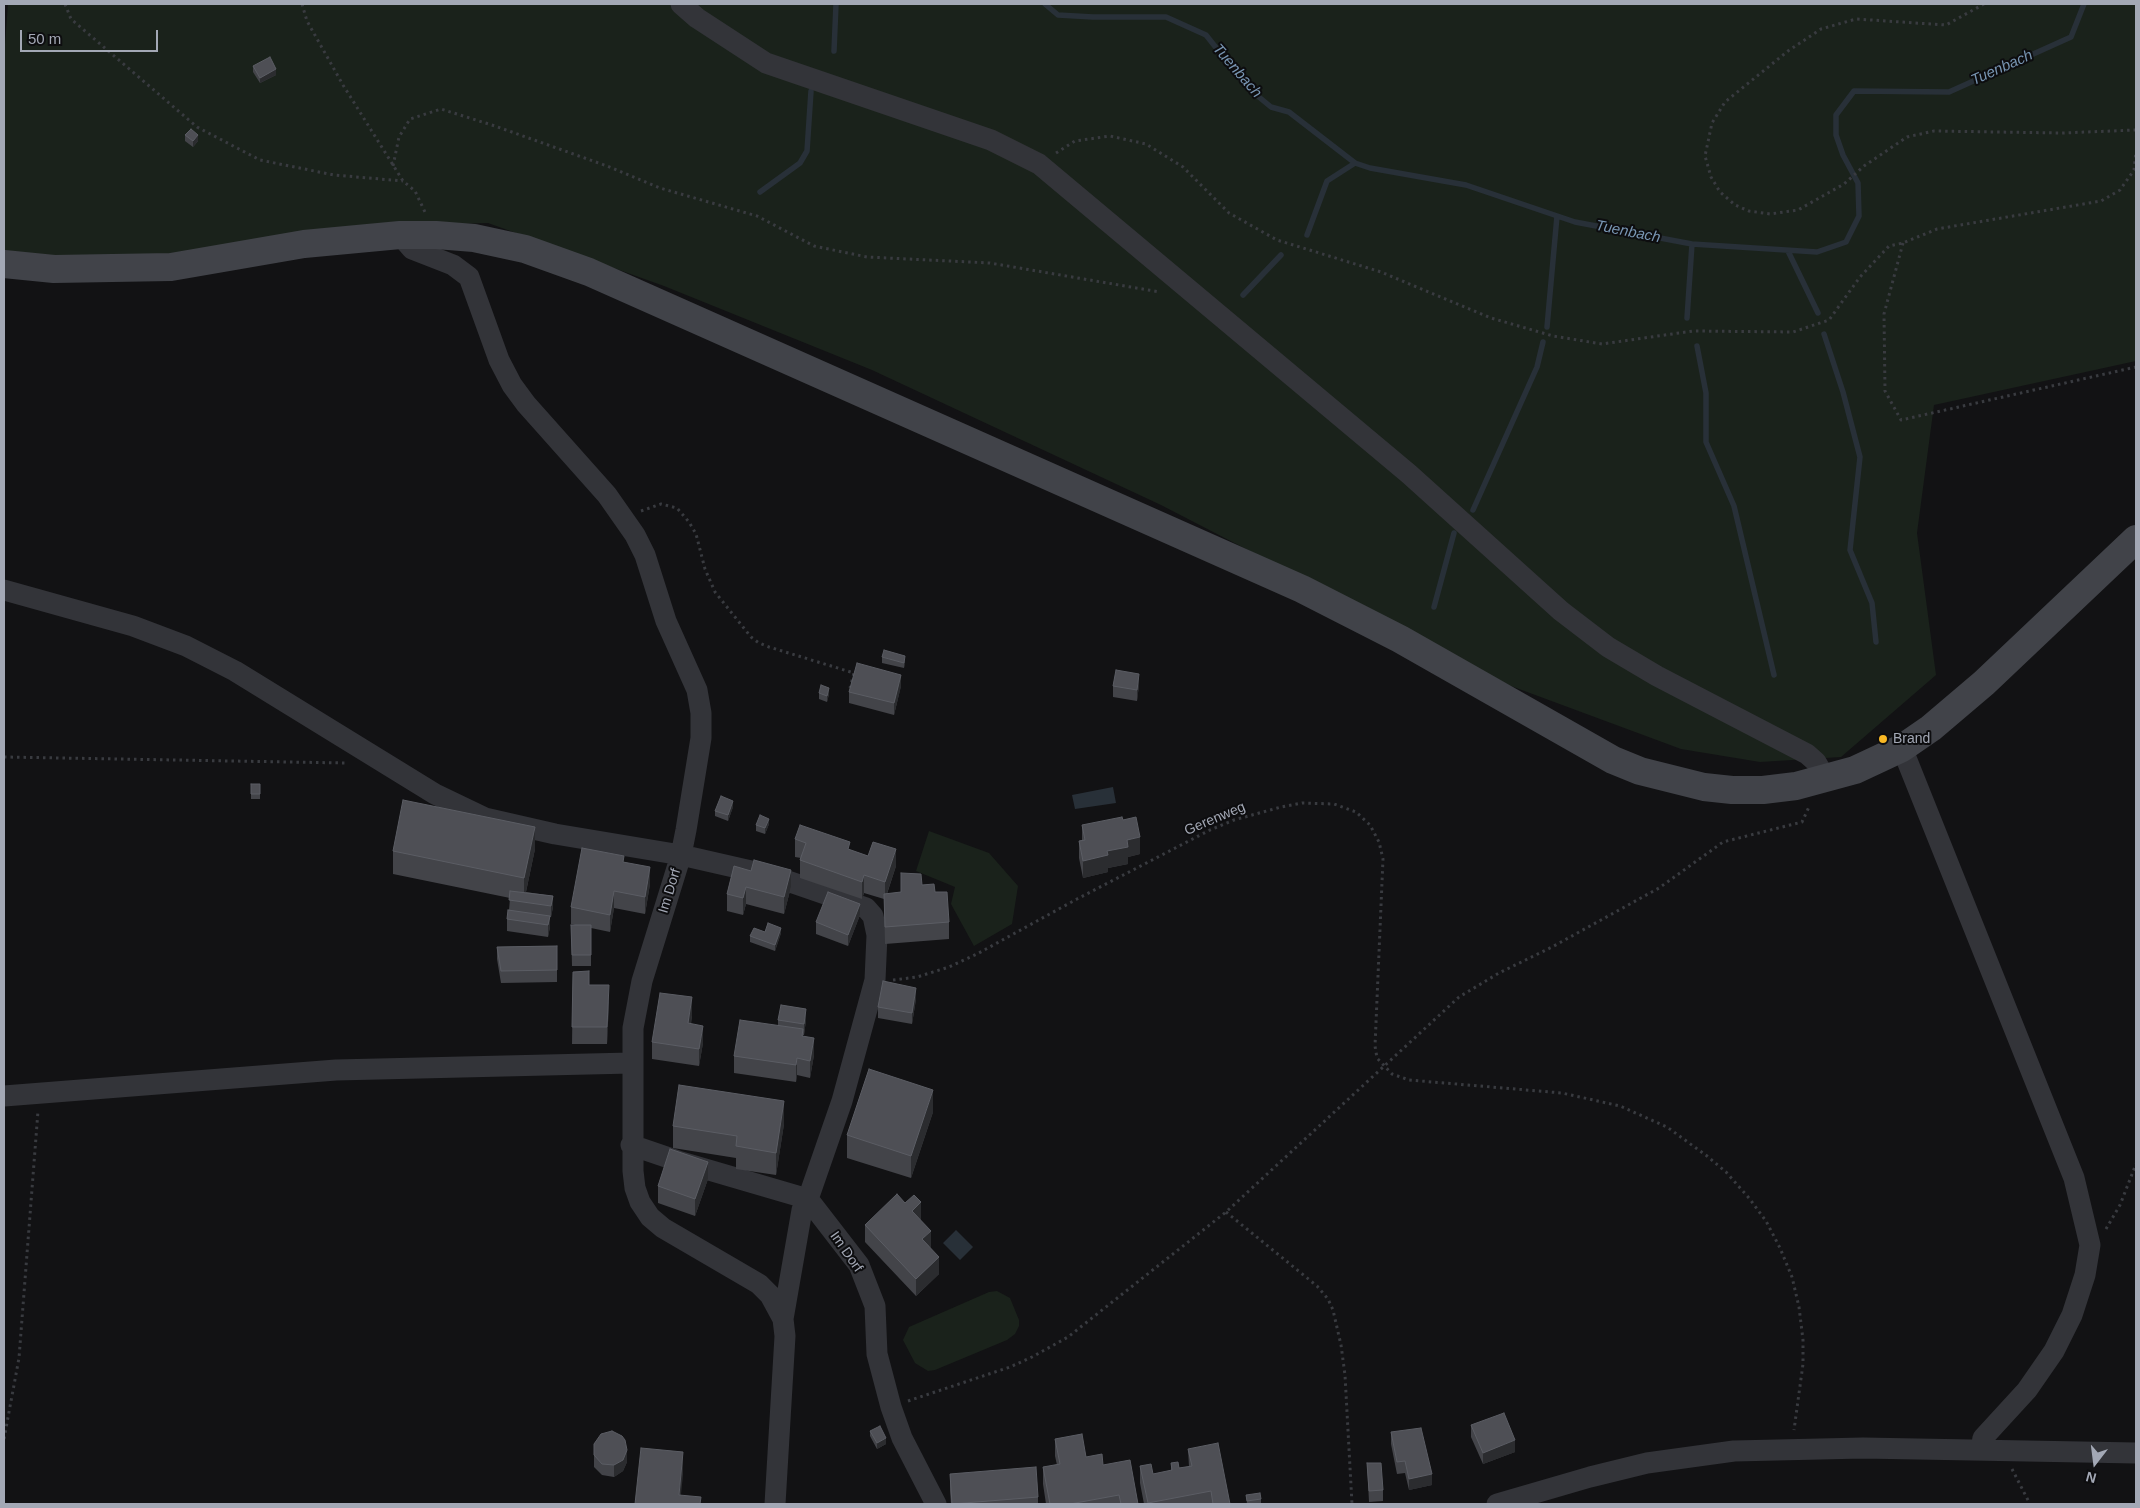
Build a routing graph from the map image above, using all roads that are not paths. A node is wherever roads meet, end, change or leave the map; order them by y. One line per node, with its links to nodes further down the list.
1 (681, 4): 7 (street)
2 (400, 235): 3 (street); 7 (street); 8 (street)
3 (4, 264)
4 (2136, 539): 6 (street)
5 (4, 590): 8 (street)
6 (1902, 748): 7 (street); 14 (street)
7 (1826, 779)
8 (681, 855): 9 (street, Im Dorf); 12 (street, Im Dorf)
9 (631, 1063): 10 (street); 11 (street, Im Dorf)
10 (4, 1096)
11 (631, 1144): 12 (street); 13 (street, Im Dorf)
12 (808, 1199): 13 (street); 17 (street, Im Dorf)
13 (783, 1319): 16 (street, Im Dorf)
14 (1980, 1449): 15 (street); 18 (street)
15 (2136, 1453)
16 (775, 1504)
17 (936, 1504)
18 (1497, 1504)

